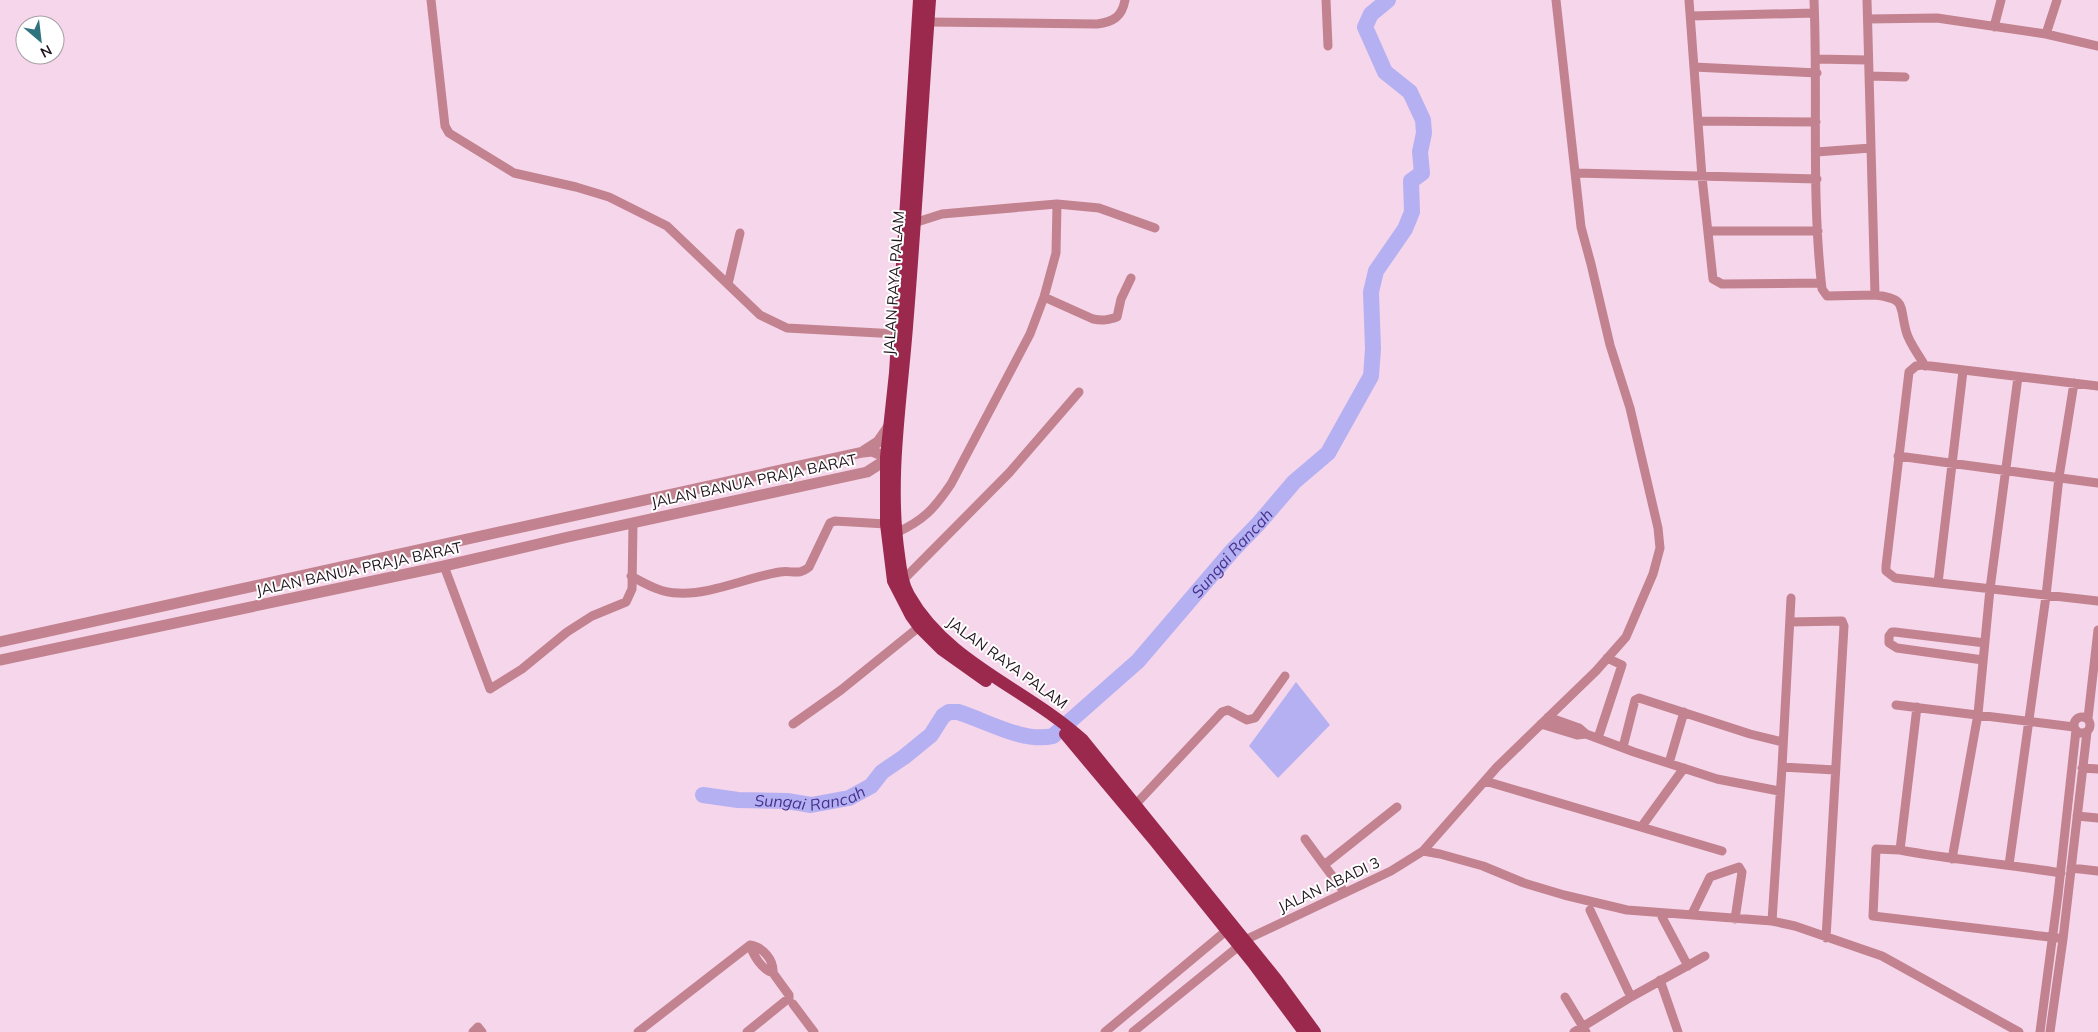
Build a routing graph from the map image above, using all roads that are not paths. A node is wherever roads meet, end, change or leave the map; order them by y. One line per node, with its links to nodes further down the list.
1 (430, 0): 43 (street)
2 (919, 0): 27 (main road, JALAN RAYA PALAM)
3 (930, 0): 16 (main road, JALAN RAYA PALAM)
4 (1135, 0): 12 (street)
5 (1326, 0): 19 (street)
6 (1556, 0): 32 (street, JALAN ABADI 3)
7 (1689, 0): 14 (street)
8 (1814, 0): 13 (street)
9 (1867, 0): 15 (street)
10 (2000, 0): 17 (street)
11 (2057, 0): 18 (street)
12 (1125, 1): 16 (street)
13 (1814, 13): 14 (street); 21 (street)
14 (1690, 16): 23 (street)
15 (1868, 19): 17 (street); 22 (street)
16 (928, 22): 27 (main road, JALAN RAYA PALAM)
17 (1994, 27): 18 (street)
18 (2046, 34): 20 (street)
19 (1328, 46)
20 (2098, 46)
21 (1816, 59): 22 (street); 24 (street)
22 (1868, 60): 25 (street)
23 (1694, 67): 24 (street); 28 (street)
24 (1816, 73): 29 (street)
25 (1869, 76): 26 (street); 30 (street)
26 (1905, 76)
27 (919, 82): 36 (main road, JALAN RAYA PALAM); 46 (main road, JALAN RAYA PALAM)
28 (1698, 121): 29 (street); 33 (street)
29 (1816, 122): 31 (street)
30 (1871, 148): 31 (street); 44 (street)
31 (1816, 152): 34 (street)
32 (1575, 173): 33 (street); 84 (street, JALAN ABADI 3)
33 (1702, 177): 34 (street); 38 (street)
34 (1817, 179): 39 (street)
35 (1057, 204): 36 (street); 37 (street); 45 (street)
36 (914, 223): 54 (main road, JALAN RAYA PALAM)
37 (1155, 228)
38 (1708, 231): 39 (street); 42 (street)
39 (1818, 231): 42 (street)
40 (740, 233): 43 (street)
41 (1131, 278): 45 (street)
42 (1821, 283): 44 (street)
43 (728, 284): 46 (street)
44 (1875, 295): 47 (street)
45 (1044, 297): 66 (street)
46 (897, 334): 53 (main road, JALAN RAYA PALAM)
47 (1924, 366): 48 (street); 57 (street)
48 (1963, 371): 49 (street); 58 (street)
49 (2018, 377): 50 (street); 59 (street)
50 (2074, 383): 51 (street); 61 (street)
51 (2098, 386)
52 (1079, 392): 69 (street)
53 (889, 426): 55 (street); 56 (main road, JALAN RAYA PALAM)
54 (897, 437): 56 (street); 62 (main road, JALAN RAYA PALAM)
55 (863, 452): 56 (street, JALAN BANUA PRAJA BARAT); 80 (street, JALAN BANUA PRAJA BARAT)
56 (886, 456): 60 (street, JALAN BANUA PRAJA BARAT); 62 (main road, JALAN RAYA PALAM)
57 (1898, 456): 58 (street); 70 (street)
58 (1952, 463): 59 (street); 70 (street)
59 (2007, 470): 61 (street); 71 (street)
60 (867, 472): 62 (street); 64 (street, JALAN BANUA PRAJA BARAT)
61 (2059, 477): 63 (street); 72 (street)
62 (891, 480): 65 (main road, JALAN RAYA PALAM); 66 (main road, JALAN RAYA PALAM)
63 (2098, 483)
64 (632, 522): 67 (street, JALAN BANUA PRAJA BARAT); 68 (street)
65 (886, 524): 68 (street); 76 (main road, JALAN RAYA PALAM)
66 (896, 532): 69 (main road, JALAN RAYA PALAM)
67 (444, 566): 68 (street); 85 (street, JALAN BANUA PRAJA BARAT)
68 (632, 576)
69 (903, 580): 94 (main road, JALAN RAYA PALAM)
70 (1938, 583): 71 (street)
71 (1990, 589): 72 (street); 81 (street)
72 (2046, 596): 74 (street); 95 (street)
73 (1791, 598): 75 (street)
74 (2098, 602)
75 (1790, 622): 103 (street); 110 (street)
76 (919, 627): 94 (main road, JALAN RAYA PALAM); 96 (street)
77 (2098, 630): 93 (street)
78 (1919, 635): 79 (street); 82 (street); 82 (street)
79 (1959, 640): 81 (street); 83 (street)
80 (0, 642)
81 (1985, 643): 86 (street)
82 (1917, 651): 83 (street)
83 (1957, 657): 86 (street)
84 (1607, 658): 92 (street, JALAN ABADI 3); 102 (street)
85 (0, 660)
86 (1983, 660): 91 (street)
87 (1286, 676): 115 (street)
88 (1896, 705): 89 (street)
89 (1917, 707): 91 (street); 121 (street)
90 (1684, 712): 103 (street); 104 (street); 105 (street)
91 (1978, 714): 95 (street); 124 (street)
92 (1548, 717): 97 (street, JALAN ABADI 3); 101 (street)
93 (2088, 718): 99 (street); 100 (street)
94 (1051, 719): 98 (main road, JALAN RAYA PALAM)
95 (2028, 720): 99 (street); 125 (street)
96 (793, 724)
97 (1541, 724): 101 (street); 111 (street, JALAN ABADI 3)
98 (1064, 728): 115 (main road, JALAN RAYA PALAM); 129 (main road, JALAN RAYA PALAM)
99 (2075, 728): 100 (street); 113 (street)
100 (2087, 732): 108 (street)
101 (1586, 734): 102 (street)
102 (1598, 738): 104 (street)
103 (1783, 742): 106 (street)
104 (1622, 747): 105 (street)
105 (1669, 764): 107 (street)
106 (1782, 767): 110 (street); 112 (street)
107 (1684, 768): 112 (street); 119 (street)
108 (2082, 768): 109 (street); 114 (street)
109 (2098, 769)
110 (1835, 770): 139 (street)
111 (1485, 781): 119 (street); 122 (street, JALAN ABADI 3)
112 (1780, 791): 136 (street)
113 (2068, 795): 114 (street); 130 (street)
114 (2079, 797): 117 (street)
115 (1136, 804): 129 (main road, JALAN RAYA PALAM)
116 (1397, 807): 126 (street)
117 (2077, 816): 118 (street); 127 (street)
118 (2098, 818)
119 (1642, 826): 123 (street)
120 (1305, 839): 126 (street)
121 (1900, 850): 124 (street); 138 (street)
122 (1423, 851): 131 (street, JALAN ABADI 3); 133 (street)
123 (1722, 851)
124 (1952, 859): 125 (street)
125 (2009, 865): 130 (street)
126 (1324, 866): 131 (street)
127 (2071, 868): 128 (street); 140 (street)
128 (2098, 871)
129 (1186, 872): 137 (main road, JALAN RAYA PALAM); 141 (main road, JALAN RAYA PALAM)
130 (2061, 872): 138 (street)
131 (1345, 893): 141 (street, JALAN ABADI 3)
132 (1590, 910): 146 (street)
133 (1692, 914): 135 (street); 135 (street)
134 (1662, 916): 143 (street)
135 (1735, 919): 136 (street)
136 (1772, 921): 139 (street)
137 (1226, 931): 141 (main road, JALAN RAYA PALAM); 154 (street)
138 (2053, 937): 140 (street); 148 (street)
139 (1826, 938): 160 (street)
140 (2063, 939): 149 (street)
141 (1242, 943): 155 (street, JALAN ABADI 3); 156 (main road, JALAN RAYA PALAM); 157 (main road, JALAN RAYA PALAM)
142 (1706, 956): 143 (street)
143 (1688, 966): 144 (street)
144 (1660, 980): 146 (street); 159 (street)
145 (1565, 997): 150 (street)
146 (1631, 997): 150 (street)
147 (793, 1004): 153 (street)
148 (2043, 1009): 149 (street); 161 (street)
149 (2053, 1011): 162 (street)
150 (1584, 1029): 158 (street)
151 (638, 1032): 152 (street)
152 (747, 1032)
153 (814, 1032)
154 (1105, 1032)
155 (1133, 1032)
156 (1304, 1032)
157 (1315, 1032)
158 (1574, 1032)
159 (1678, 1032)
160 (2019, 1032)
161 (2040, 1032)
162 (2050, 1032)

